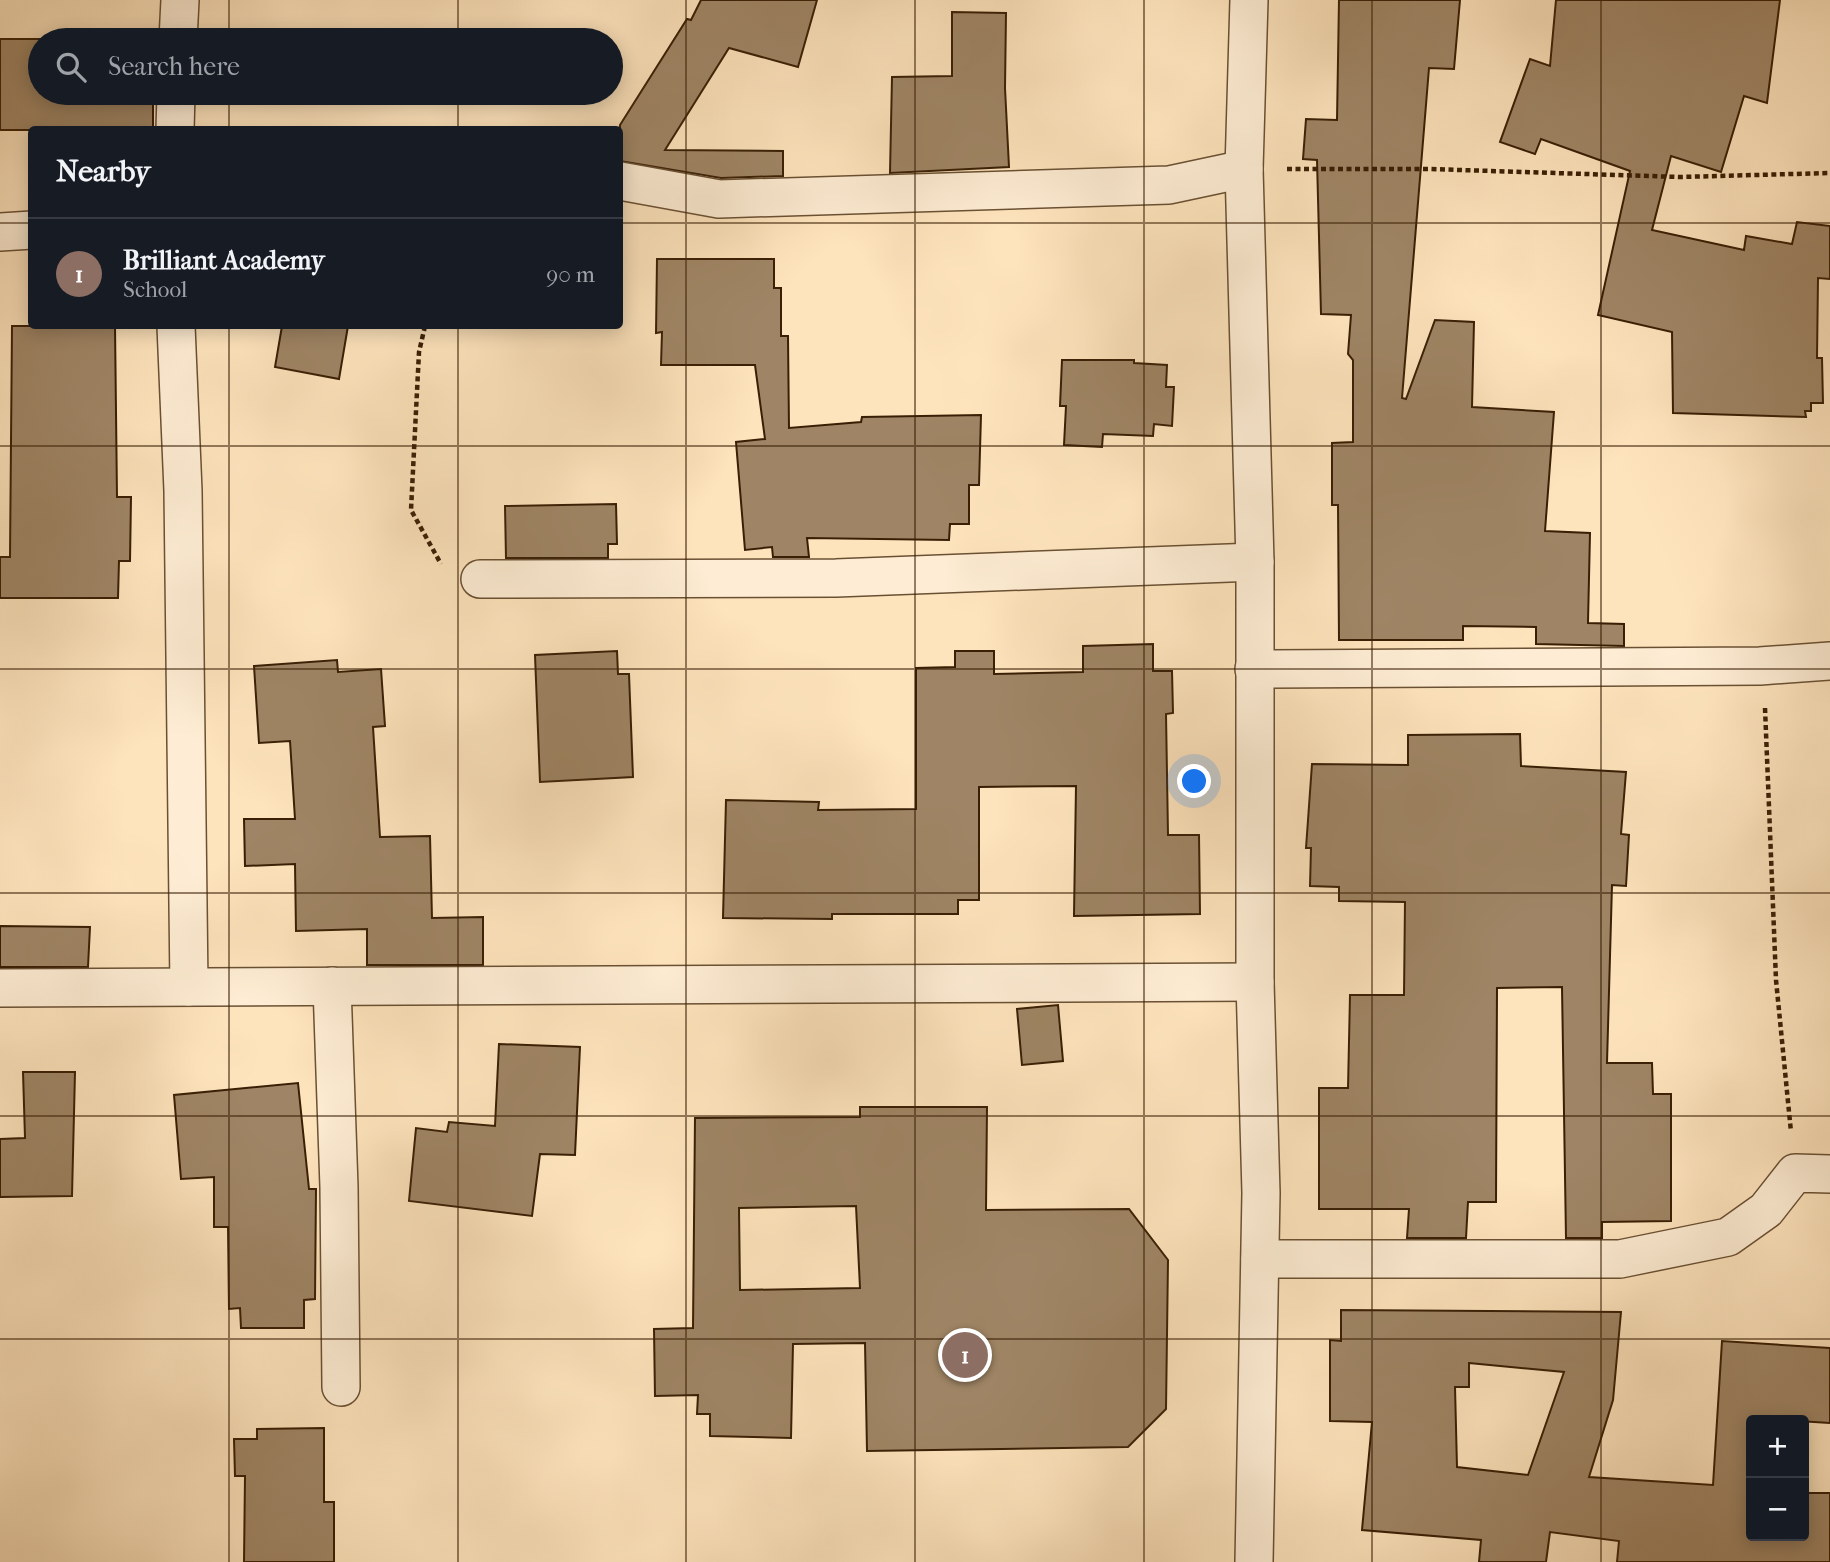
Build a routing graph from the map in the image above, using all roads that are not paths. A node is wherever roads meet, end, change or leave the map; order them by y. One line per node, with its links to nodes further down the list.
1 (180, 0): 3 (street)
2 (1249, 0): 6 (street)
3 (179, 28)
4 (176, 105): 5 (street)
5 (175, 126)
6 (1244, 169): 7 (street); 11 (street)
7 (623, 182)
8 (28, 230): 9 (street)
9 (0, 233)
10 (176, 329): 16 (street)
11 (1255, 562): 12 (street); 14 (street)
12 (480, 579)
13 (1830, 660): 14 (street)
14 (1254, 669): 15 (street)
15 (1255, 982): 17 (street); 20 (street)
16 (189, 986): 17 (street); 18 (street)
17 (332, 986): 21 (street)
18 (0, 988)
19 (1812, 1174): 20 (street)
20 (1260, 1259): 22 (street)
21 (341, 1387)
22 (1254, 1562)

